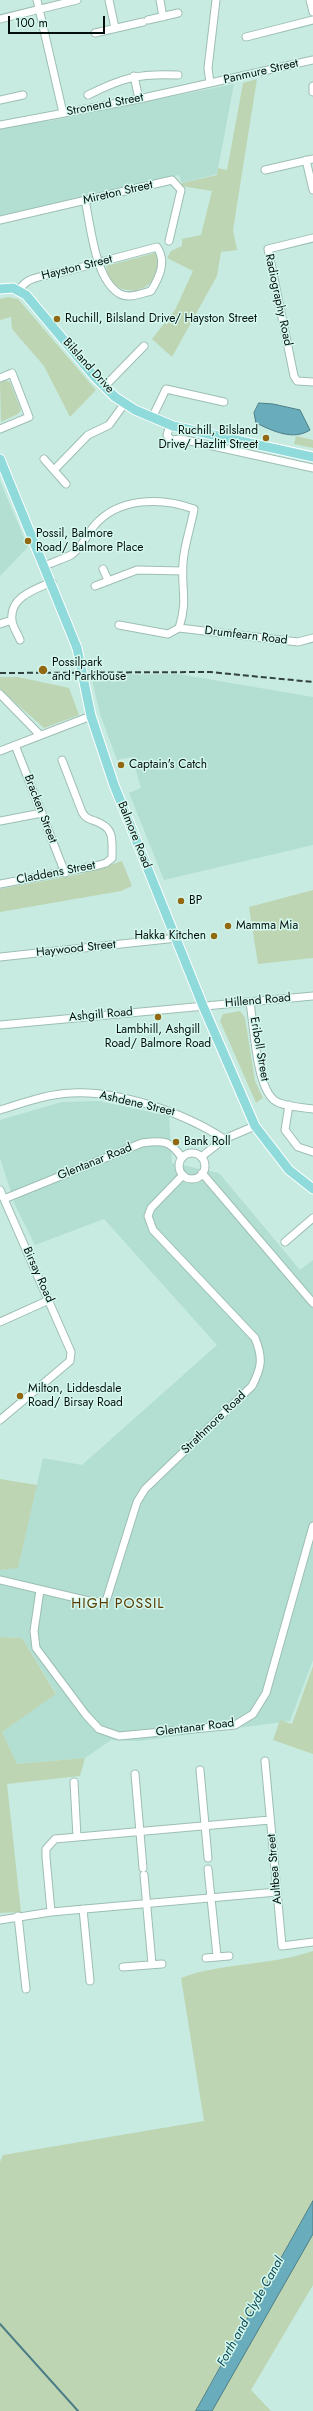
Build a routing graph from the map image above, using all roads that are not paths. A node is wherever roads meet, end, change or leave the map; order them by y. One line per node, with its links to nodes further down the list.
1 (37, 0): 7 (street)
2 (76, 0): 7 (street)
3 (109, 0): 13 (street)
4 (160, 0): 10 (street)
5 (216, 0): 19 (street)
6 (310, 0): 8 (street)
7 (39, 9): 11 (street); 26 (street)
8 (313, 12)
9 (178, 13): 10 (street)
10 (164, 17): 13 (street)
11 (0, 19)
12 (313, 20): 15 (street)
13 (115, 28): 14 (street)
14 (95, 33)
15 (246, 37)
16 (313, 60): 19 (street, Panmure Street)
17 (178, 75): 18 (street)
18 (134, 76): 23 (street); 24 (street)
19 (210, 83): 24 (street, Stronend Street)
20 (313, 86): 21 (street)
21 (313, 92)
22 (23, 95): 25 (street)
23 (88, 95)
24 (139, 99): 26 (street, Stronend Street)
25 (0, 100)
26 (63, 113): 27 (street, Stronend Street)
27 (0, 125)
28 (310, 159): 29 (street); 30 (street)
29 (265, 170)
30 (313, 190)
31 (86, 200): 32 (street, Mireton Street); 34 (street, Mireton Street); 35 (street)
32 (0, 220)
33 (313, 238): 40 (street, Radiography Road)
34 (169, 241)
35 (98, 263): 35 (street, Hayston Street); 37 (street, Hayston Street)
36 (0, 289): 37 (main road)
37 (19, 290): 41 (main road, Bilsland Drive)
38 (144, 346): 41 (street)
39 (0, 378): 46 (street)
40 (313, 382)
41 (104, 387): 43 (main road, Bilsland Drive)
42 (224, 402): 44 (street)
43 (125, 404): 44 (main road, Bilsland Drive); 51 (street)
44 (152, 418): 45 (main road, Bilsland Drive)
45 (170, 425): 48 (main road, Bilsland Drive); 50 (street)
46 (0, 429)
47 (0, 458): 53 (main road, Balmore Road)
48 (313, 458)
49 (44, 459): 51 (street)
50 (313, 468)
51 (55, 469): 52 (street)
52 (66, 484)
53 (45, 566): 55 (street); 57 (main road, Balmore Road)
54 (103, 569): 56 (street)
55 (183, 571): 56 (street); 62 (street)
56 (108, 580): 58 (street)
57 (52, 582): 59 (street); 66 (main road, Balmore Road, bridge)
58 (95, 586)
59 (12, 620): 60 (street); 64 (street)
60 (0, 624)
61 (118, 626): 62 (street, Drumfearn Road)
62 (179, 628): 63 (street, Drumfearn Road)
63 (313, 638)
64 (20, 640)
65 (0, 694): 67 (street)
66 (91, 716): 67 (street); 75 (main road, Balmore Road)
67 (40, 735): 68 (street)
68 (15, 745): 69 (street); 71 (street, Bracken Street)
69 (0, 750)
70 (62, 760): 73 (street, Claddens Street)
71 (42, 813): 72 (street); 73 (street, Bracken Street)
72 (0, 821)
73 (65, 873): 74 (street, Claddens Street)
74 (0, 884)
75 (177, 938): 76 (street, Haywood Street); 79 (main road, Balmore Road)
76 (0, 957)
77 (313, 996): 78 (street, Hillend Road)
78 (250, 1003): 79 (street, Hillend Road); 81 (street, Eriboll Street)
79 (203, 1006): 80 (street, Ashgill Road); 84 (main road, Balmore Road)
80 (0, 1025)
81 (289, 1105): 82 (street, Eriboll Street); 86 (street)
82 (313, 1109)
83 (0, 1110): 85 (street, Ashdene Street)
84 (255, 1126): 85 (street); 91 (main road, Balmore Road)
85 (224, 1138): 87 (street)
86 (313, 1152)
87 (201, 1157): 88 (street); 89 (street)
88 (182, 1158): 90 (street); 93 (street, Glentanar Road)
89 (202, 1173): 90 (street); 97 (street)
90 (183, 1175): 102 (street, Strathmore Road)
91 (313, 1189)
92 (0, 1190): 93 (street, Birsay Road)
93 (4, 1199): 96 (street, Birsay Road)
94 (313, 1218): 95 (street)
95 (285, 1242)
96 (49, 1300): 98 (street); 99 (street, Birsay Road)
97 (313, 1303)
98 (0, 1322)
99 (0, 1420)
100 (313, 1526): 102 (street, Glentanar Road)
101 (0, 1580): 102 (street, Strathmore Road)
102 (40, 1590)
103 (265, 1761): 107 (street, Aultbea Street)
104 (200, 1770): 108 (street)
105 (135, 1774): 109 (street)
106 (74, 1782): 110 (street)
107 (270, 1820): 108 (street); 113 (street, Aultbea Street)
108 (206, 1826): 109 (street); 111 (street)
109 (140, 1832): 110 (street); 115 (street)
110 (77, 1837): 117 (street)
111 (208, 1858)
112 (208, 1869): 114 (street)
113 (277, 1892): 114 (street); 120 (street, Aultbea Street)
114 (212, 1899): 115 (street); 121 (street)
115 (147, 1904): 116 (street); 124 (street)
116 (84, 1909): 117 (street); 127 (street)
117 (51, 1912): 118 (street)
118 (18, 1916): 119 (street); 128 (street)
119 (0, 1920)
120 (313, 1942)
121 (217, 1956): 122 (street); 123 (street)
122 (229, 1956)
123 (206, 1958)
124 (152, 1964): 125 (street); 126 (street)
125 (162, 1964)
126 (123, 1967)
127 (90, 1981)
128 (26, 1989)

